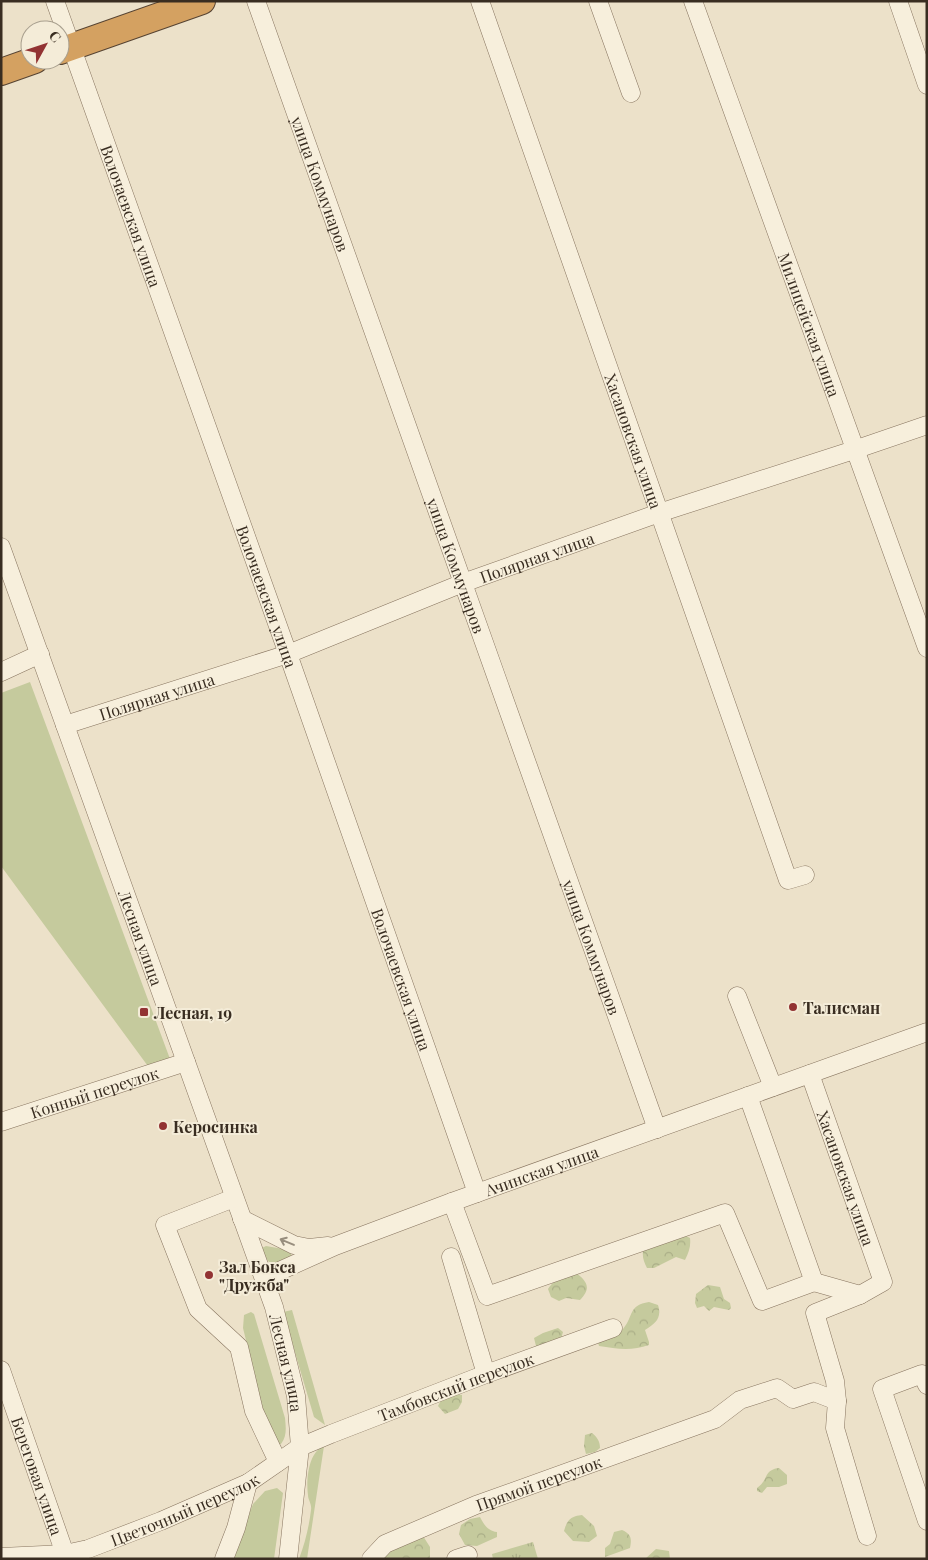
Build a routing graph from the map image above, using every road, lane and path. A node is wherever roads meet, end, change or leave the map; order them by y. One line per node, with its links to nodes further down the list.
1 (55, 1): 8 (street, Волочаевская улица)
2 (202, 1): 9 (highway)
3 (256, 1): 19 (street, улица Коммунаров)
4 (480, 1): 17 (street, Хасановская улица)
5 (598, 1): 14 (street)
6 (693, 1): 16 (street, Милицейская улица)
7 (898, 1): 13 (street)
8 (59, 20)
9 (70, 48)
10 (70, 60): 22 (street, Волочаевская улица)
11 (20, 65): 12 (highway)
12 (1, 72)
13 (927, 85)
14 (631, 93)
15 (927, 425): 16 (street, Полярная улица)
16 (854, 450): 17 (street, Полярная улица); 20 (street, Милицейская улица)
17 (659, 513): 19 (street, Полярная улица); 25 (street, Хасановская улица)
18 (1, 547): 21 (street, Лесная улица)
19 (463, 583): 22 (street, Полярная улица); 33 (street, улица Коммунаров)
20 (927, 648)
21 (40, 654): 23 (street); 24 (street, Лесная улица)
22 (288, 654): 24 (street, Полярная улица); 34 (street, Волочаевская улица)
23 (1, 672)
24 (65, 725): 28 (street, Лесная улица)
25 (805, 875)
26 (737, 996): 30 (street)
27 (927, 1032): 29 (street, Ачинская улица)
28 (186, 1062): 32 (street, Конный переулок); 35 (street, Лесная улица)
29 (810, 1074): 30 (street, Ачинская улица); 42 (street, Хасановская улица)
30 (773, 1087): 31 (street, Ачинская улица)
31 (748, 1096): 33 (street, Ачинская улица); 41 (street)
32 (1, 1122)
33 (657, 1129): 34 (street, Ачинская улица)
34 (476, 1193): 36 (street, Ачинская улица)
35 (234, 1198): 37 (street, Лесная улица); 51 (street)
36 (452, 1202): 38 (street, Ачинская улица); 43 (street)
37 (242, 1219): 38 (street, Ачинская улица, one-way to 37); 40 (street, Лесная улица)
38 (335, 1246): 40 (street, Ачинская улица)
39 (451, 1257): 44 (street)
40 (264, 1278): 50 (street, Лесная улица)
41 (814, 1282): 42 (street); 43 (street)
42 (860, 1295): 49 (street)
43 (487, 1296): 44 (street)
44 (466, 1304): 47 (street)
45 (613, 1328): 47 (street, Тамбовский переулок)
46 (1, 1370): 55 (street, Береговая улица)
47 (486, 1374): 50 (street, Тамбовский переулок)
48 (925, 1380): 53 (street)
49 (837, 1401): 54 (street); 59 (street, Прямой переулок)
50 (300, 1447): 51 (street, Цветочный переулок); 58 (street, Лесная улица)
51 (278, 1462): 52 (street, Цветочный переулок)
52 (248, 1483): 55 (street, Цветочный переулок); 57 (street)
53 (927, 1521)
54 (867, 1536)
55 (65, 1554): 56 (street, Цветочный переулок)
56 (1, 1557)
57 (224, 1559)
58 (288, 1559)
59 (371, 1559)

